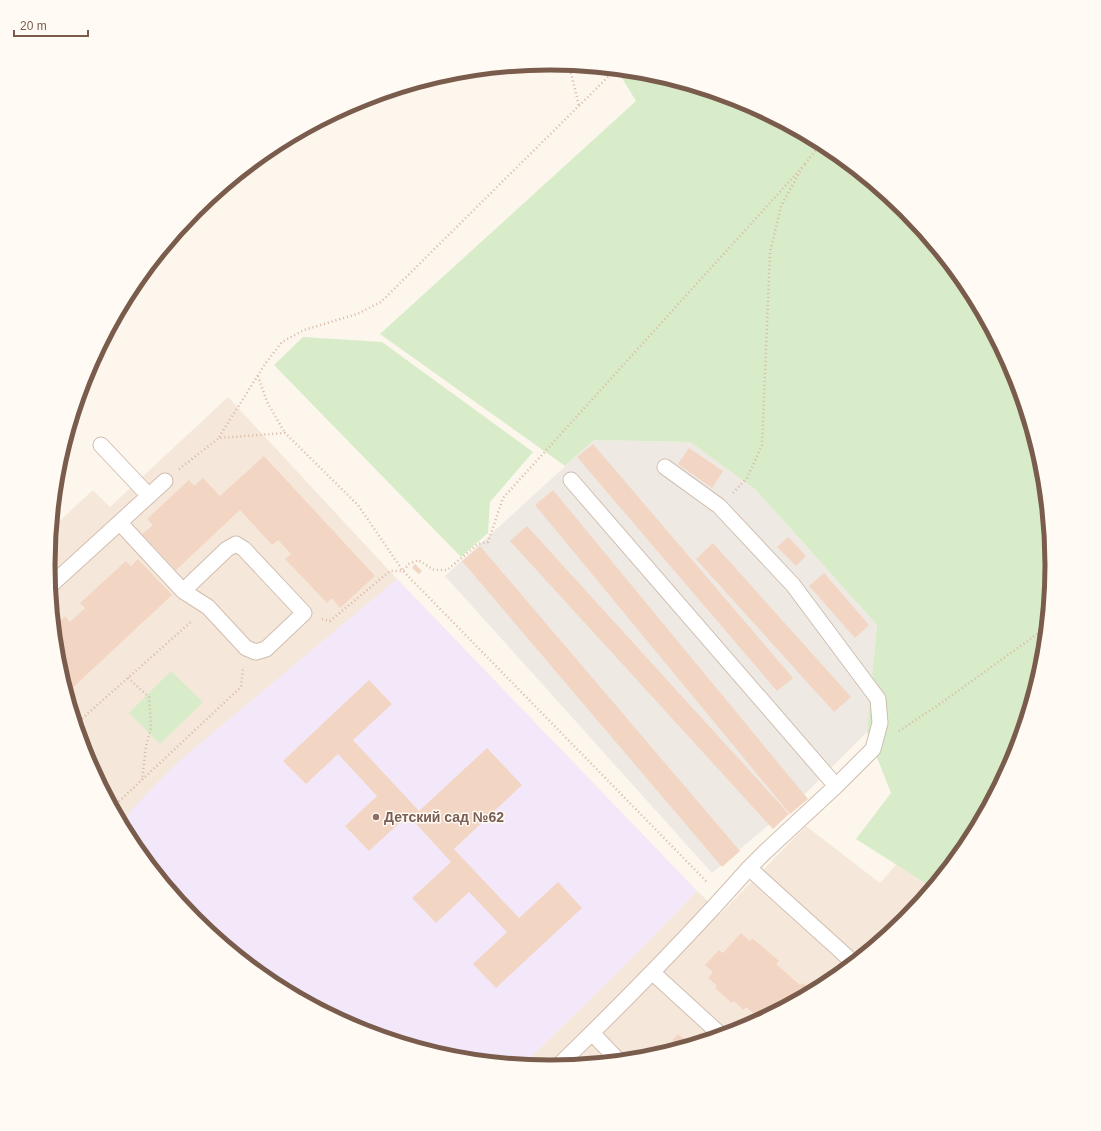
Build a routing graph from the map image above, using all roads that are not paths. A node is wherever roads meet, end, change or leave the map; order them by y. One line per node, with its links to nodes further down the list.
1 (101, 445): 5 (lane)
2 (664, 467): 9 (lane)
3 (571, 480): 9 (lane)
4 (165, 481): 5 (lane)
5 (149, 496): 6 (lane)
6 (120, 523): 7 (lane); 8 (lane)
7 (55, 581)
8 (183, 590): 8 (lane)
9 (836, 786): 10 (lane)
10 (749, 868): 11 (lane); 12 (lane)
11 (851, 960)
12 (652, 972): 13 (lane); 14 (lane)
13 (718, 1032)
14 (592, 1034): 15 (lane); 16 (lane)
15 (615, 1057)
16 (564, 1061)

